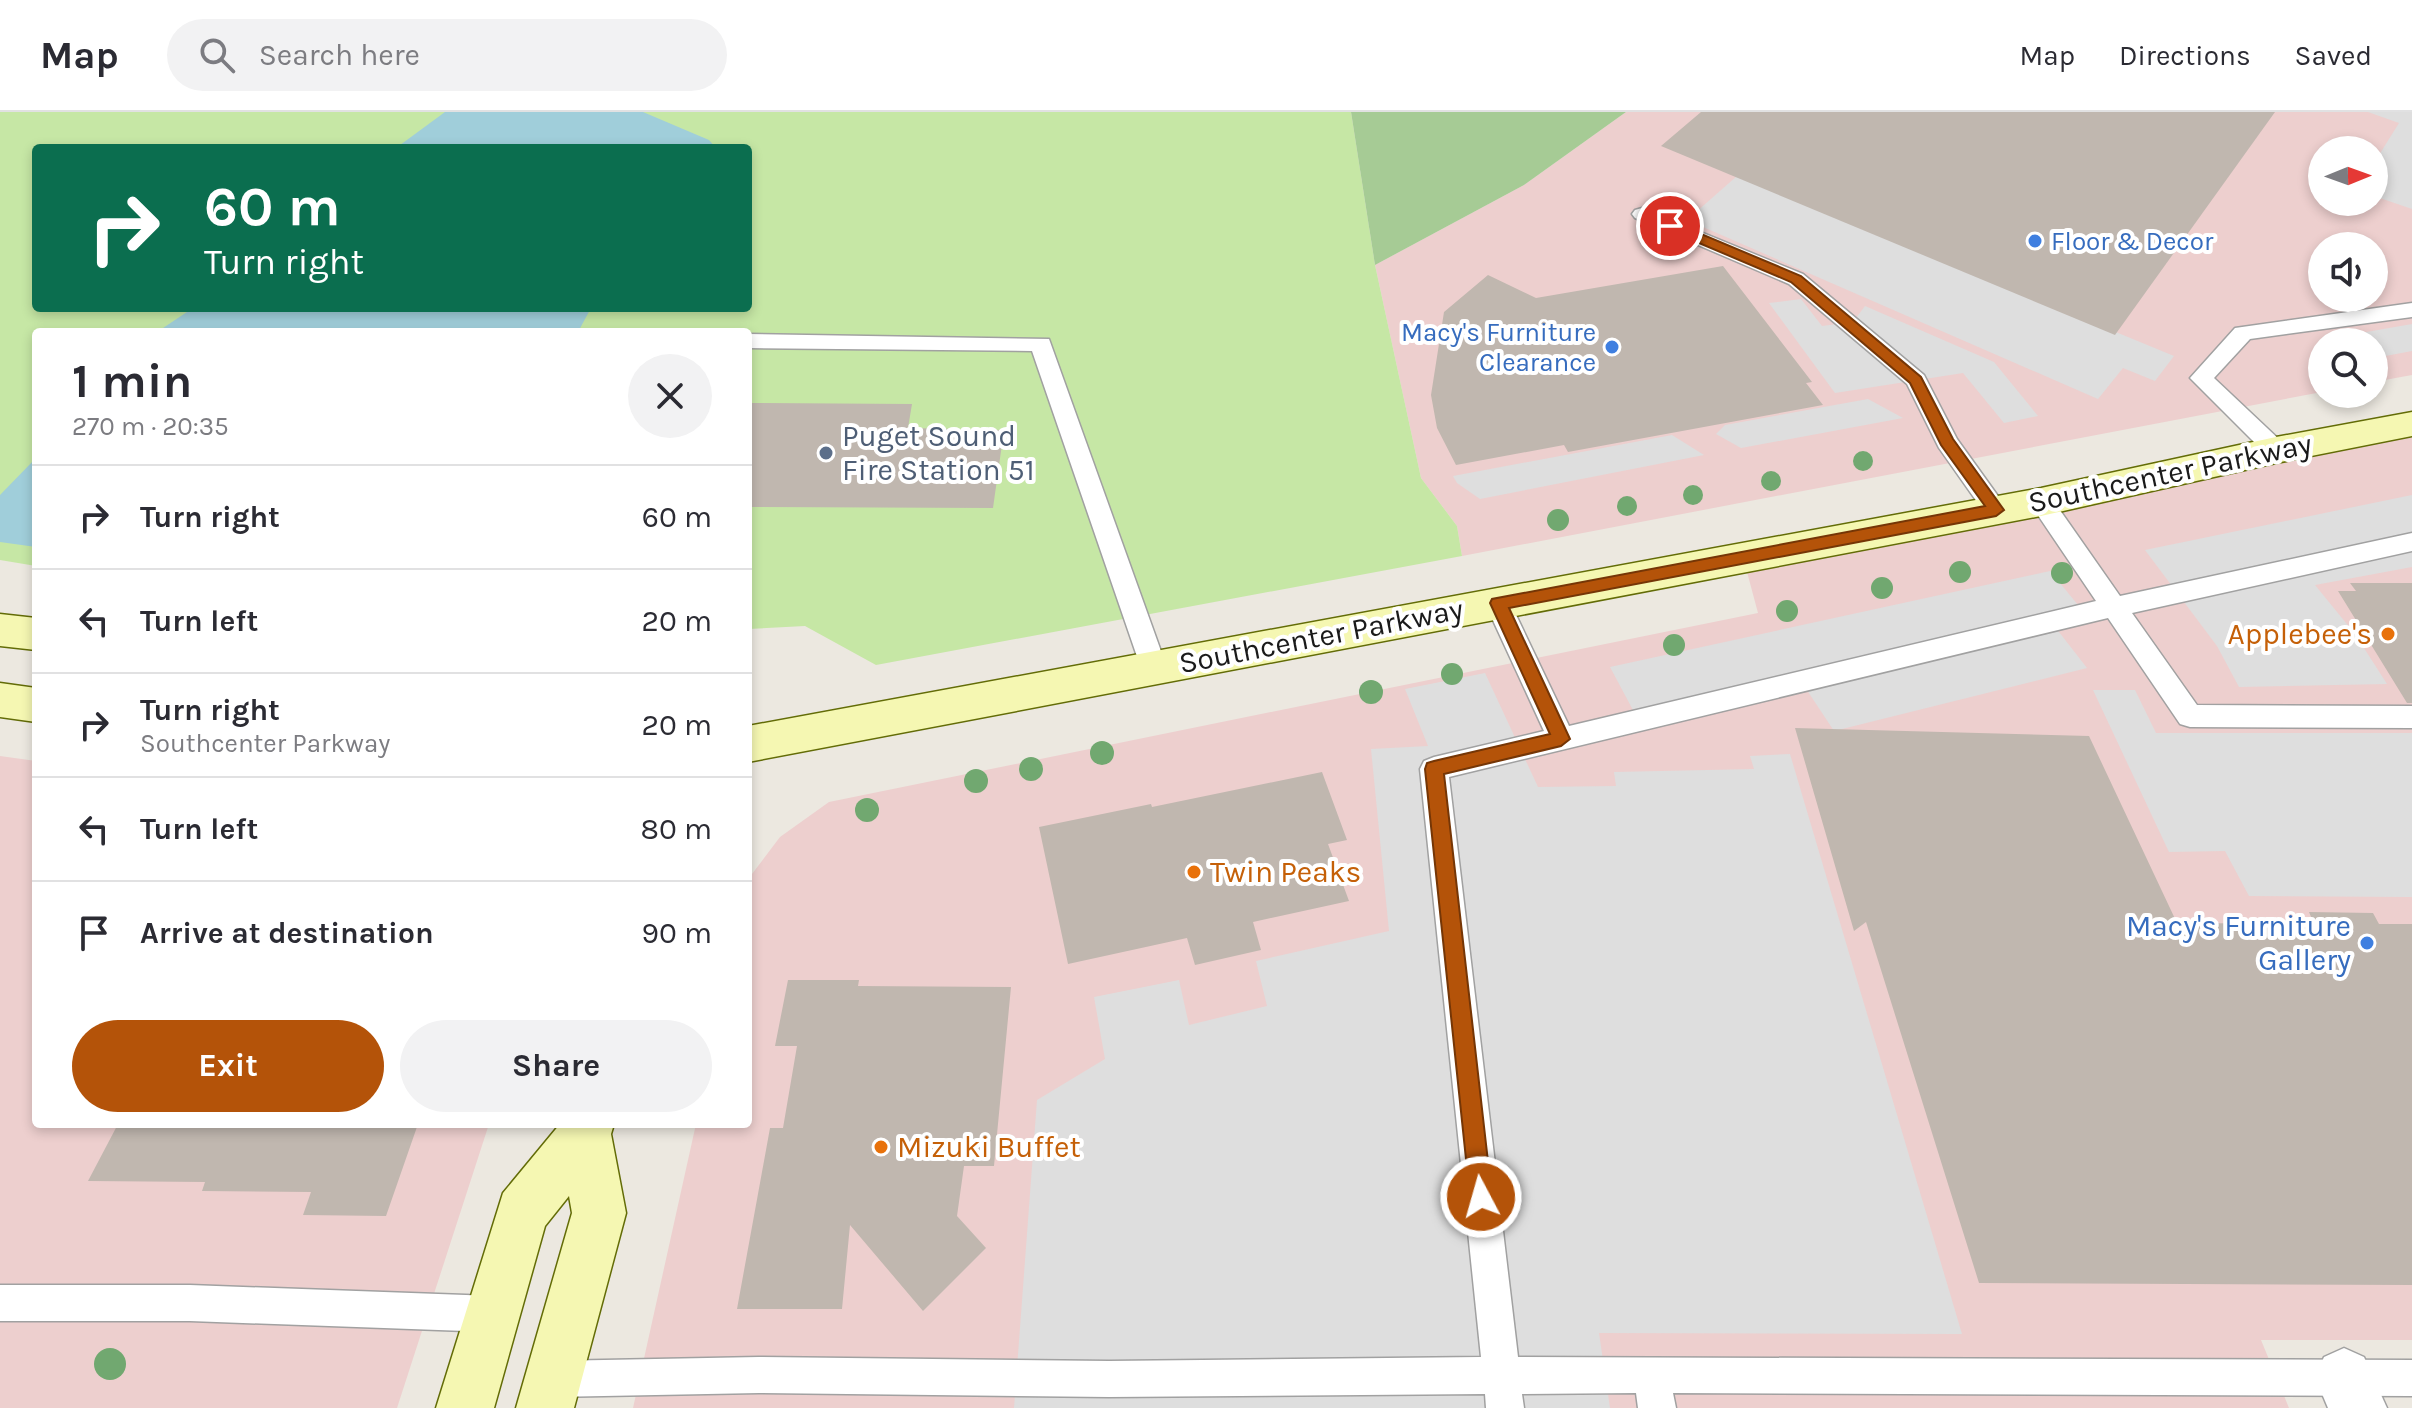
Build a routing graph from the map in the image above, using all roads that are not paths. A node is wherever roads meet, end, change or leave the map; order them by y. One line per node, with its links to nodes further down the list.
1 (1642, 214): 7 (lane)
2 (2412, 310): 5 (lane)
3 (752, 341): 13 (lane)
4 (2412, 424): 5 (main road, Southcenter Parkway)
5 (2276, 450): 6 (main road, Southcenter Parkway)
6 (2041, 502): 7 (main road, Southcenter Parkway); 10 (lane)
7 (1996, 510): 9 (main road, Southcenter Parkway)
8 (2412, 542): 10 (lane)
9 (1498, 603): 13 (main road, Southcenter Parkway); 17 (lane)
10 (2117, 606): 16 (lane); 17 (lane)
11 (0, 630): 12 (main road)
12 (32, 634)
13 (1154, 668): 18 (main road, Southcenter Parkway)
14 (0, 700): 15 (main road)
15 (32, 704)
16 (2412, 717)
17 (1561, 739): 23 (lane)
18 (752, 743)
19 (587, 1129): 21 (main road); 26 (main road)
20 (0, 1303): 21 (lane)
21 (493, 1314): 27 (main road)
22 (2412, 1378): 25 (lane)
23 (1503, 1391): 24 (lane); 26 (lane)
24 (1654, 1391): 25 (lane)
25 (2351, 1393)
26 (549, 1394)
27 (465, 1408)

